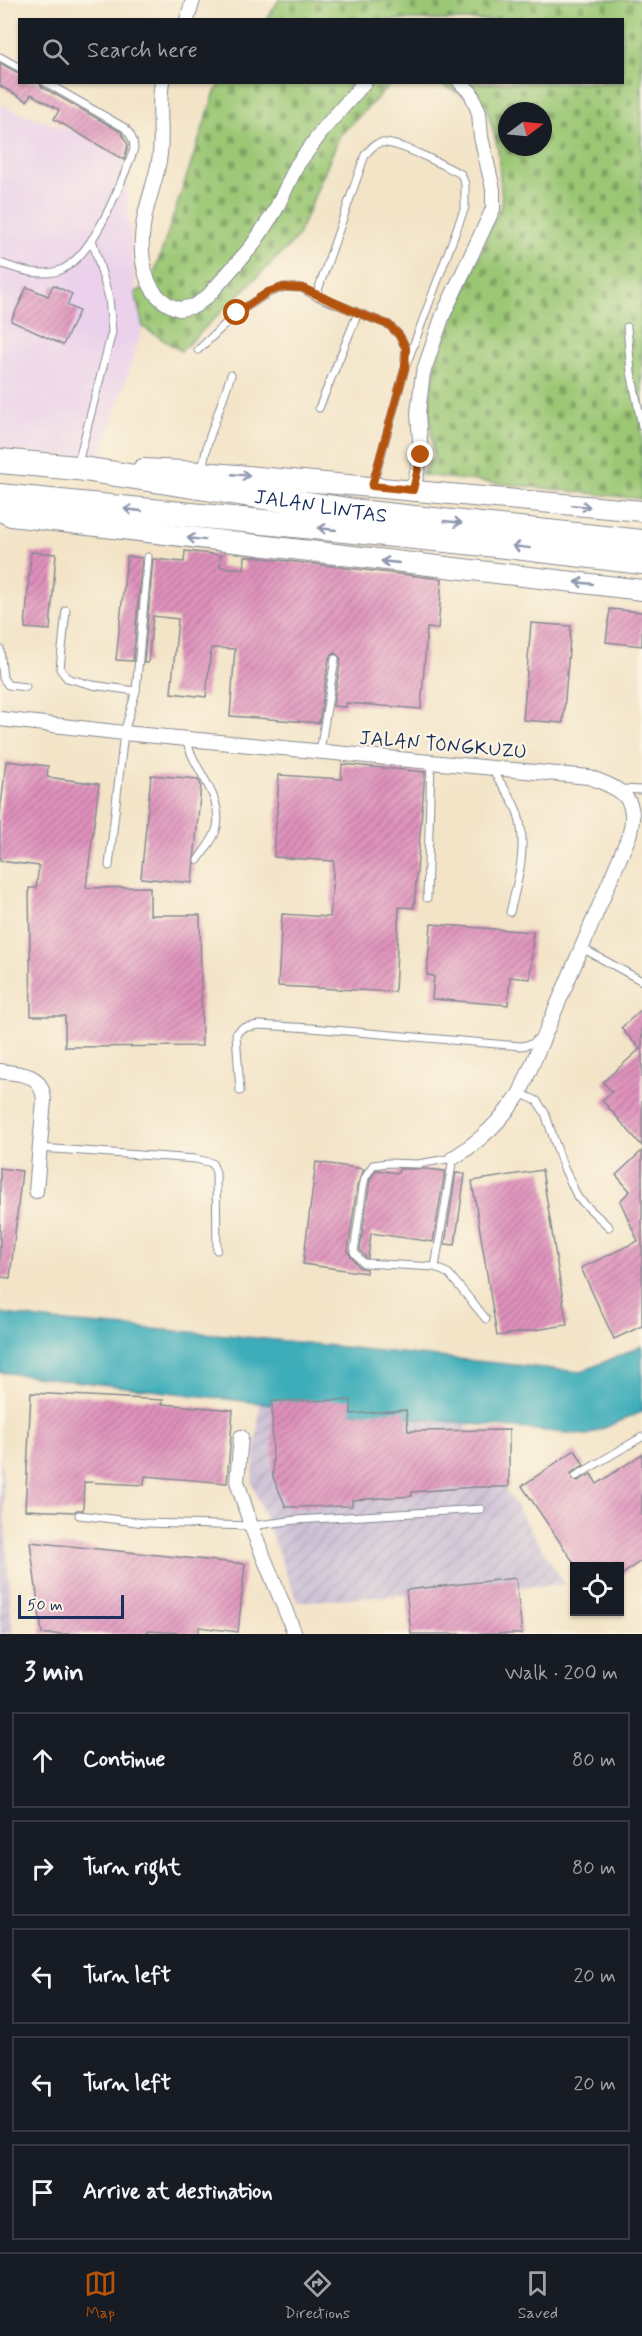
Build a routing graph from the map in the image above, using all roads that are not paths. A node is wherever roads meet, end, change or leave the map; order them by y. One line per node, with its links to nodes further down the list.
1 (193, 0): 2 (street)
2 (188, 18)
3 (0, 57): 4 (lane)
4 (18, 67)
5 (48, 84): 9 (lane)
6 (162, 84): 7 (street)
7 (363, 84)
8 (462, 84): 23 (street)
9 (92, 239): 10 (lane); 20 (lane)
10 (0, 263)
11 (316, 296): 12 (lane); 14 (lane); 15 (lane)
12 (358, 313): 15 (lane); 17 (lane)
13 (627, 327): 18 (lane)
14 (198, 350)
15 (405, 368): 22 (lane)
16 (231, 375): 21 (lane)
17 (319, 408)
18 (642, 426)
19 (0, 461): 20 (highway, JALAN LINTAS)
20 (77, 468): 21 (street); 26 (highway, JALAN LINTAS, one-way to 26)
21 (202, 472): 22 (street, one-way to 22)
22 (372, 486): 23 (street)
23 (413, 490): 25 (street, one-way to 25)
24 (3, 511): 28 (highway, JALAN LINTAS, one-way to 24); 29 (street, one-way to 24)
25 (642, 511)
26 (642, 543)
27 (148, 557): 34 (lane)
28 (642, 562)
29 (642, 590)
30 (66, 610): 34 (lane)
31 (0, 649): 33 (lane)
32 (335, 659): 38 (lane)
33 (26, 687)
34 (136, 691): 36 (lane)
35 (0, 719): 36 (street, JALAN TONGKUZU)
36 (124, 733): 37 (street, JALAN TONGKUZU); 44 (lane)
37 (186, 739): 38 (street, JALAN TONGKUZU); 43 (lane)
38 (320, 751): 39 (street, JALAN TONGKUZU)
39 (431, 764): 40 (street, JALAN TONGKUZU); 45 (lane)
40 (490, 768): 41 (street, JALAN TONGKUZU); 46 (lane)
41 (618, 789): 42 (lane); 47 (street)
42 (642, 790)
43 (198, 860)
44 (109, 867)
45 (427, 898)
46 (510, 912)
47 (582, 948): 48 (lane); 49 (street)
48 (642, 981)
49 (547, 1030): 51 (lane); 52 (street)
50 (0, 1071): 53 (street)
51 (240, 1090)
52 (520, 1093): 54 (street); 56 (lane)
53 (40, 1148): 55 (street); 57 (lane)
54 (453, 1158): 58 (lane); 58 (lane)
55 (36, 1191)
56 (609, 1227)
57 (218, 1250)
58 (435, 1267): 59 (lane)
59 (486, 1319)
60 (241, 1437): 65 (street)
61 (642, 1437): 62 (lane)
62 (576, 1476)
63 (481, 1509): 65 (lane)
64 (79, 1515): 65 (lane)
65 (251, 1526): 66 (street)
66 (295, 1634)

